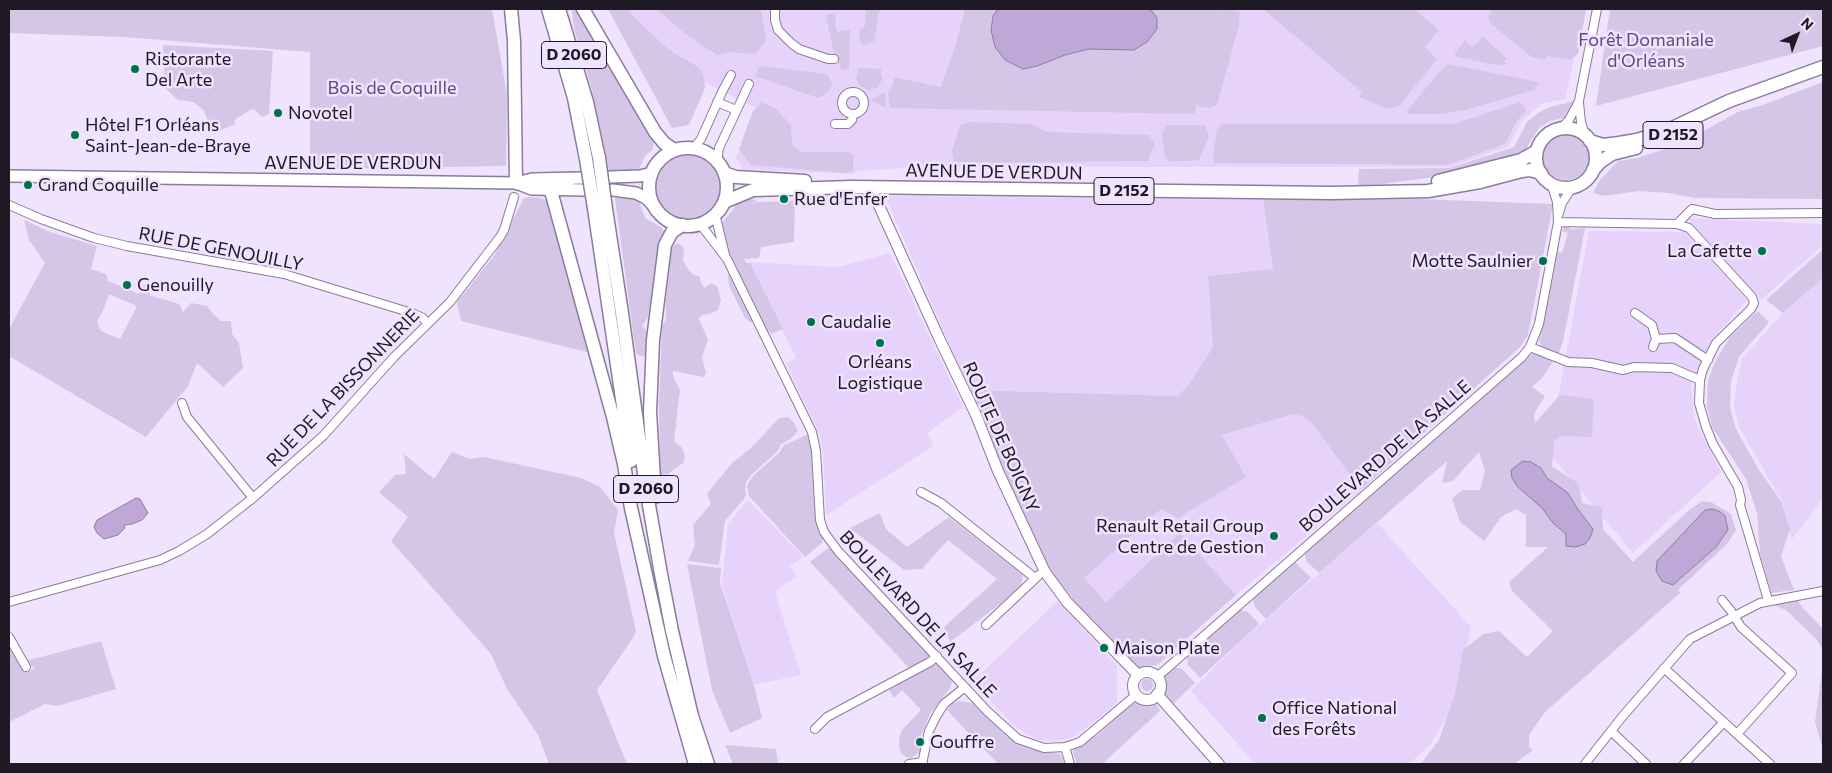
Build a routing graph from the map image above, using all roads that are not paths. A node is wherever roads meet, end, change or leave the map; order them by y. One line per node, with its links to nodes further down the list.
1 (511, 9): 30 (main road)
2 (548, 9): 22 (main road, D 2060)
3 (559, 9): 22 (main road, D 2060)
4 (583, 9): 20 (main road)
5 (775, 9): 7 (street)
6 (1597, 9): 12 (street)
7 (834, 59)
8 (1823, 67): 11 (main road, D 2152)
9 (731, 75): 13 (street)
10 (749, 84): 14 (street)
11 (1750, 94): 18 (main road, D 2152); 24 (main road, D 2152)
12 (1579, 101): 17 (street); 18 (street)
13 (717, 102): 14 (street); 19 (street)
14 (736, 110): 23 (street)
15 (853, 115): 16 (street)
16 (835, 124)
17 (1560, 129): 18 (main road); 21 (main road)
18 (1588, 138): 24 (main road)
19 (693, 149): 20 (main road); 23 (main road)
20 (674, 150): 25 (main road)
21 (1537, 151): 26 (main road); 38 (main road, AVENUE DE VERDUN / D 2152)
22 (592, 158): 42 (main road, D 2060, bridge)
23 (721, 167): 33 (main road, AVENUE DE VERDUN / D 2152); 40 (main road)
24 (1594, 170): 32 (main road)
25 (652, 173): 28 (main road); 43 (main road)
26 (1541, 173): 31 (main road); 38 (main road, AVENUE DE VERDUN / D 2152)
27 (9, 176): 30 (main road, AVENUE DE VERDUN)
28 (610, 177)
29 (576, 179): 30 (main road, AVENUE DE VERDUN); 37 (main road)
30 (516, 183): 37 (main road, AVENUE DE VERDUN)
31 (1551, 183): 32 (main road); 46 (street, BOULEVARD DE LA SALLE)
32 (1573, 186): 46 (street, BOULEVARD DE LA SALLE)
33 (852, 187): 34 (main road, AVENUE DE VERDUN / D 2152); 40 (main road, AVENUE DE VERDUN / D 2152)
34 (872, 188): 38 (main road, AVENUE DE VERDUN / D 2152); 59 (street, ROUTE DE BOIGNY)
35 (585, 190): 37 (main road, AVENUE DE VERDUN)
36 (613, 190): 43 (main road)
37 (551, 191): 66 (main road)
38 (1376, 192)
39 (514, 197): 52 (street, RUE DE LA BISSONNERIE)
40 (724, 202): 45 (main road)
41 (9, 205): 52 (street, RUE DE GENOUILLY)
42 (600, 208): 60 (main road, D 2060); 66 (main road, D 2060)
43 (656, 208): 49 (main road)
44 (1823, 213): 48 (street)
45 (716, 214): 47 (main road); 50 (street, BOULEVARD DE LA SALLE)
46 (1558, 219): 48 (street); 53 (street, BOULEVARD DE LA SALLE)
47 (700, 224): 49 (main road); 50 (street, BOULEVARD DE LA SALLE)
48 (1677, 224): 54 (street)
49 (682, 225): 60 (main road)
50 (727, 259): 70 (street, BOULEVARD DE LA SALLE)
51 (1635, 313): 54 (street)
52 (428, 323): 58 (street, RUE DE LA BISSONNERIE)
53 (1530, 347): 55 (street); 74 (street, BOULEVARD DE LA SALLE)
54 (1708, 360): 55 (street)
55 (1700, 380): 64 (street)
56 (182, 403): 58 (street)
57 (921, 492): 61 (street)
58 (252, 498): 65 (street, RUE DE LA BISSONNERIE)
59 (1045, 572): 61 (street); 73 (street, ROUTE DE BOIGNY)
60 (661, 574): 85 (main road, D 2060)
61 (1035, 578): 68 (street)
62 (1823, 591): 64 (street)
63 (1722, 600): 67 (street)
64 (1768, 600): 67 (street)
65 (9, 602)
66 (654, 606): 84 (main road, D 2060)
67 (1734, 616): 72 (street); 81 (street)
68 (986, 625)
69 (9, 637): 71 (street)
70 (937, 656): 75 (street, BOULEVARD DE LA SALLE); 79 (street)
71 (26, 667)
72 (1664, 668): 78 (street); 80 (street)
73 (1138, 675): 74 (street); 77 (street)
74 (1157, 677): 76 (street)
75 (965, 687): 82 (street, BOULEVARD DE LA SALLE); 83 (street)
76 (1157, 694): 77 (street); 88 (street)
77 (1136, 695): 82 (street, BOULEVARD DE LA SALLE)
78 (1724, 722): 81 (street); 91 (street)
79 (815, 729)
80 (1611, 731): 89 (street); 90 (street)
81 (1737, 734): 92 (street)
82 (1065, 747): 87 (street)
83 (922, 763): 86 (street)
84 (695, 764)
85 (708, 764)
86 (909, 764)
87 (1070, 764)
88 (1219, 764)
89 (1585, 764)
90 (1646, 764)
91 (1684, 764)
92 (1770, 764)

